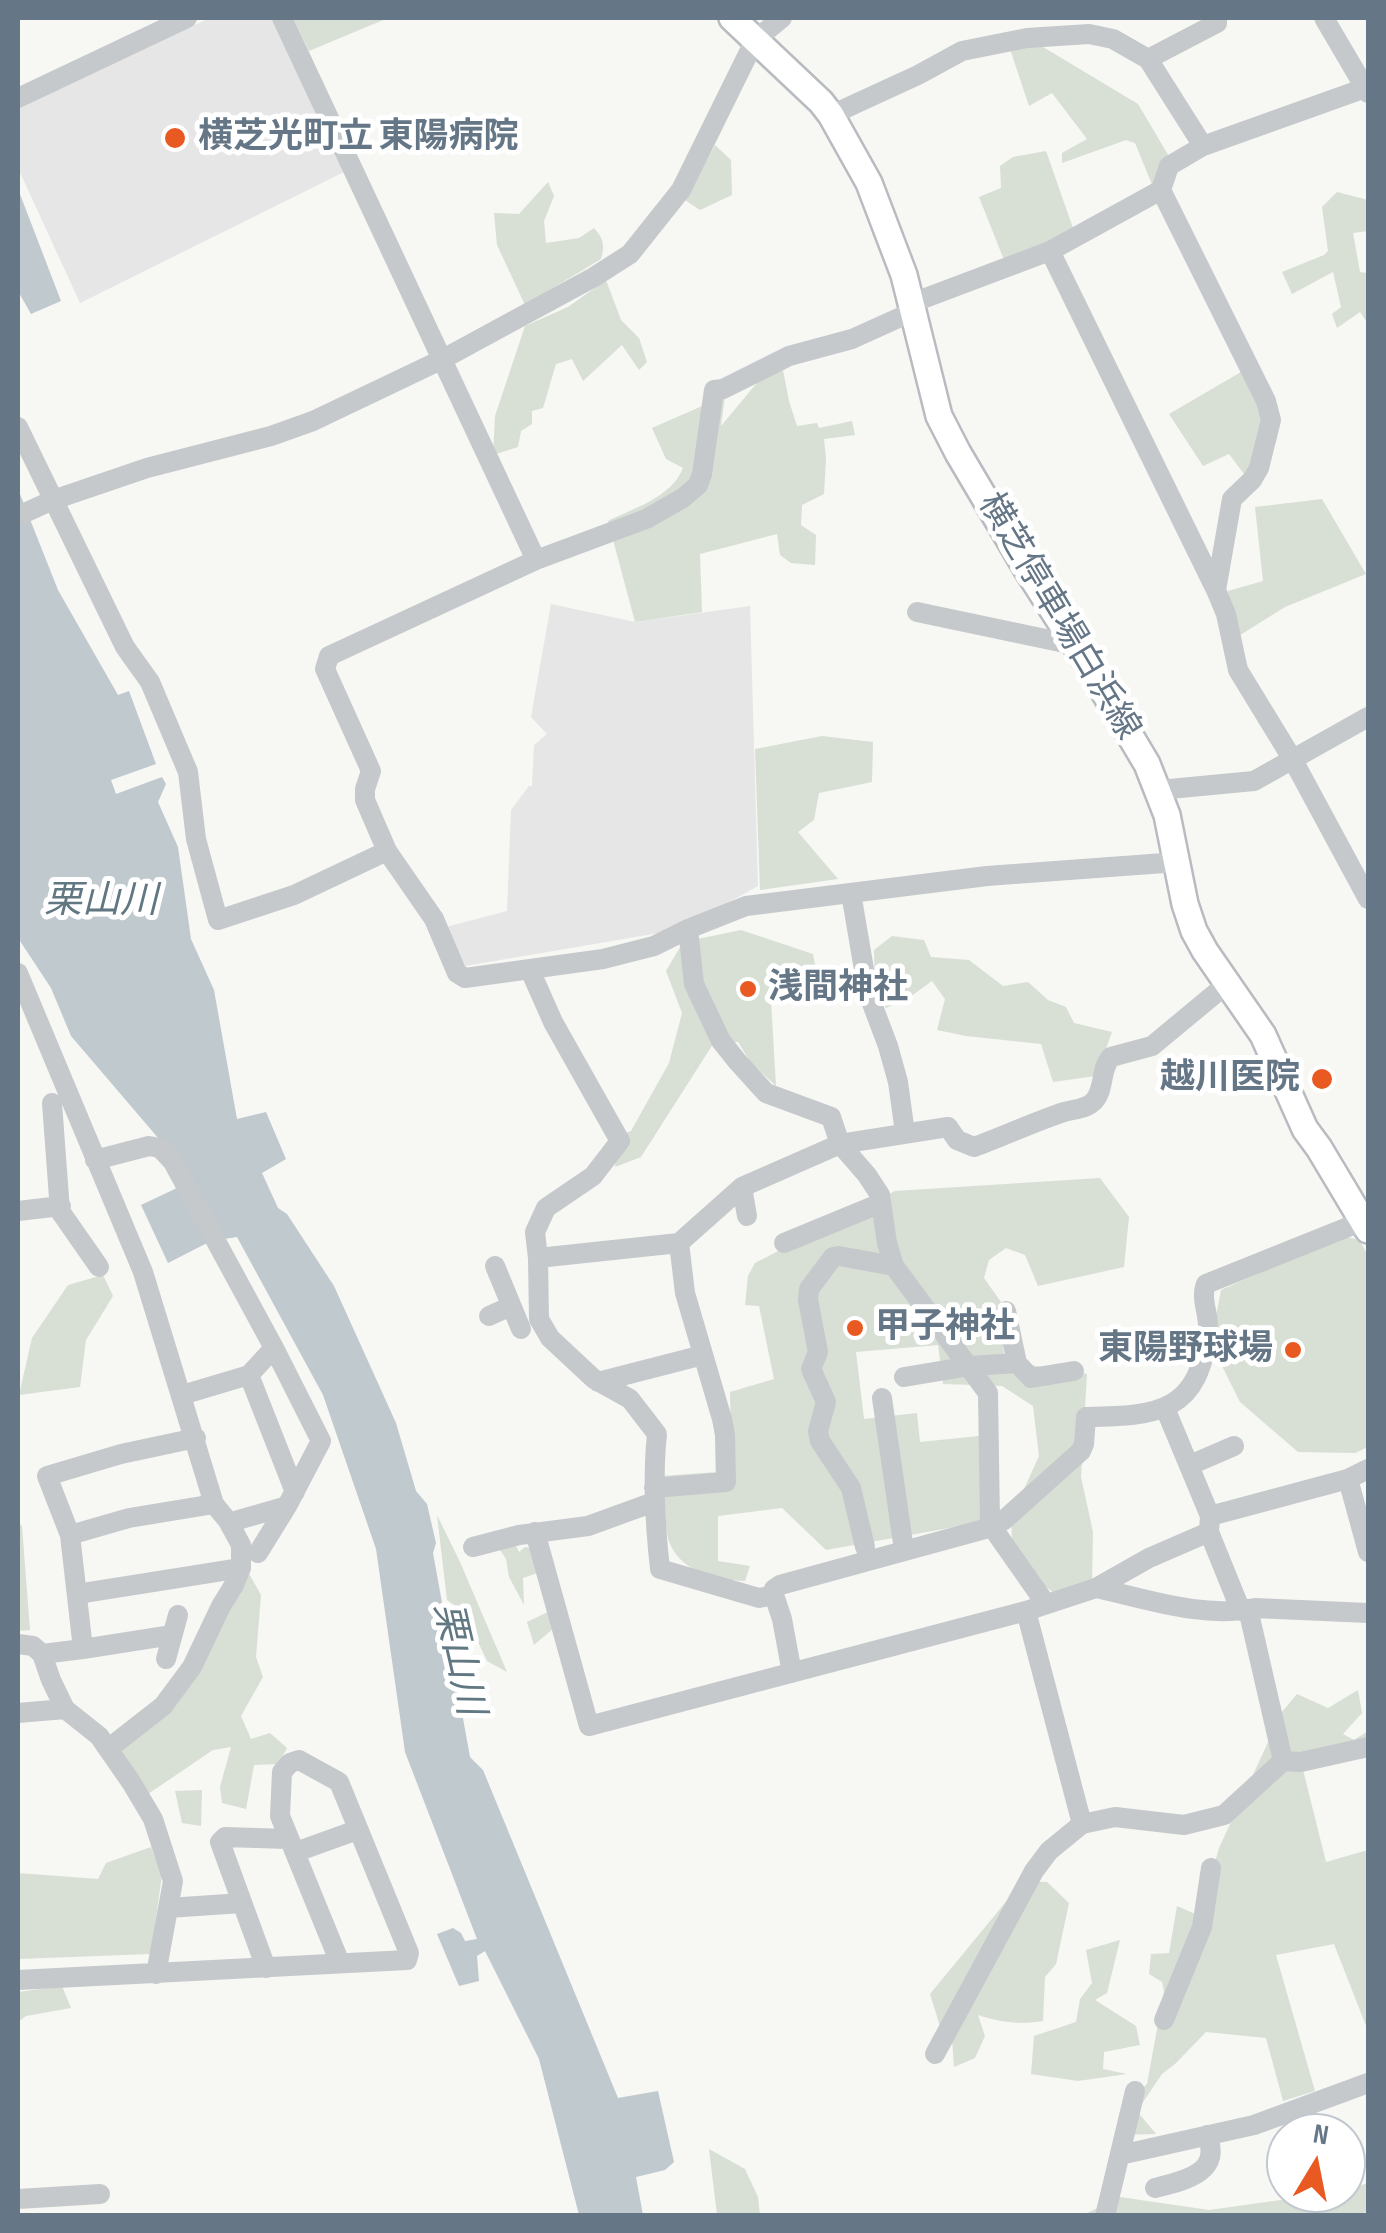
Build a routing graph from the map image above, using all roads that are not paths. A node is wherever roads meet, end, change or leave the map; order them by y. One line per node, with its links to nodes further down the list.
1 (187, 18): 10 (street)
2 (282, 18): 16 (street)
3 (732, 18): 7 (main road, 横芝停車場白浜線)
4 (782, 18): 7 (street)
5 (1324, 18): 9 (street)
6 (1222, 19): 8 (street)
7 (755, 40): 11 (main road, 横芝停車場白浜線); 16 (street)
8 (1148, 59): 11 (street); 12 (street)
9 (1368, 89): 12 (street)
10 (18, 98)
11 (832, 115): 15 (main road, 横芝停車場白浜線)
12 (1204, 146): 13 (street)
13 (1160, 190): 14 (street); 21 (street)
14 (1050, 251): 15 (street); 21 (street)
15 (913, 307): 20 (street); 23 (main road, 横芝停車場白浜線)
16 (443, 359): 18 (street); 20 (street)
17 (18, 427): 18 (street)
18 (54, 500): 19 (street); 27 (street)
19 (18, 516)
20 (536, 560): 27 (street)
21 (1216, 590): 25 (street)
22 (917, 612): 23 (street)
23 (1074, 645): 26 (main road, 横芝停車場白浜線)
24 (1368, 717): 25 (street)
25 (1293, 760): 26 (street); 30 (street)
26 (1159, 790): 28 (main road, 横芝停車場白浜線)
27 (387, 851): 32 (street)
28 (1178, 862): 29 (street); 34 (main road, 横芝停車場白浜線)
29 (851, 893): 31 (street); 37 (street)
30 (1368, 898)
31 (688, 929): 32 (street); 38 (street)
32 (530, 970): 48 (street)
33 (18, 973): 35 (street)
34 (1228, 983): 37 (street); 45 (main road, 横芝停車場白浜線)
35 (22, 995): 39 (street)
36 (52, 1103): 42 (street)
37 (905, 1132): 38 (street)
38 (840, 1144): 40 (street); 41 (street)
39 (96, 1160): 56 (street); 64 (street)
40 (742, 1187): 44 (street); 46 (street)
41 (881, 1203): 47 (street); 50 (street)
42 (60, 1206): 43 (street); 51 (street)
43 (18, 1211)
44 (747, 1216)
45 (1364, 1218): 66 (street)
46 (679, 1243): 48 (street); 57 (street)
47 (784, 1244)
48 (538, 1258): 63 (street)
49 (494, 1266): 52 (street)
50 (894, 1266): 59 (street); 80 (street)
51 (99, 1267)
52 (511, 1306): 54 (street); 55 (street)
53 (1006, 1311): 58 (street)
54 (489, 1316)
55 (521, 1330)
56 (274, 1348): 61 (street); 73 (street)
57 (703, 1356): 63 (street); 72 (street)
58 (1017, 1363): 59 (street); 60 (street)
59 (970, 1366): 62 (street); 77 (street)
60 (1074, 1371)
61 (249, 1376): 64 (street); 73 (street)
62 (904, 1377)
63 (598, 1382): 72 (street)
64 (182, 1395): 67 (street)
65 (882, 1398): 82 (street)
66 (1165, 1408): 69 (street); 77 (street)
67 (196, 1438): 74 (street); 79 (street)
68 (1234, 1446): 69 (street)
69 (1190, 1465): 76 (street)
70 (1368, 1469): 71 (street)
71 (1348, 1479): 76 (street); 83 (street)
72 (654, 1495): 78 (street); 88 (street)
73 (291, 1499): 75 (street); 84 (street)
74 (214, 1504): 79 (street); 85 (street)
75 (238, 1520)
76 (1209, 1524): 86 (street); 90 (street)
77 (992, 1528): 82 (street); 89 (street)
78 (535, 1532): 81 (street); 96 (street)
79 (70, 1535): 87 (street)
80 (865, 1547)
81 (473, 1548)
82 (904, 1550): 88 (street)
83 (1368, 1552)
84 (258, 1553)
85 (241, 1568): 87 (street); 99 (street)
86 (1096, 1588): 89 (street); 90 (street)
87 (76, 1594): 93 (street)
88 (774, 1595): 96 (street)
89 (1036, 1607): 96 (street); 102 (street)
90 (1244, 1610): 91 (street); 101 (street)
91 (1368, 1613)
92 (18, 1644): 94 (street)
93 (83, 1649): 94 (street); 95 (street)
94 (42, 1654): 97 (street)
95 (166, 1659)
96 (792, 1673)
97 (66, 1709): 98 (street); 99 (street)
98 (18, 1713)
99 (108, 1748): 107 (street)
100 (1368, 1748): 101 (street)
101 (1283, 1762): 102 (street)
102 (1082, 1824): 113 (street)
103 (357, 1830): 104 (street); 104 (street); 108 (street)
104 (292, 1845): 106 (street); 108 (street)
105 (1211, 1868): 112 (street)
106 (242, 1903): 107 (street); 109 (street)
107 (168, 1908): 110 (street)
108 (340, 1964): 109 (street)
109 (266, 1968): 110 (street)
110 (156, 1974): 111 (street)
111 (18, 1980)
112 (1164, 2020)
113 (935, 2054)
114 (1368, 2083): 116 (street)
115 (1136, 2091): 117 (street)
116 (1207, 2135): 117 (street); 118 (street)
117 (1120, 2155): 121 (street)
118 (1155, 2188)
119 (100, 2194): 120 (street)
120 (18, 2199)
121 (1105, 2216)

